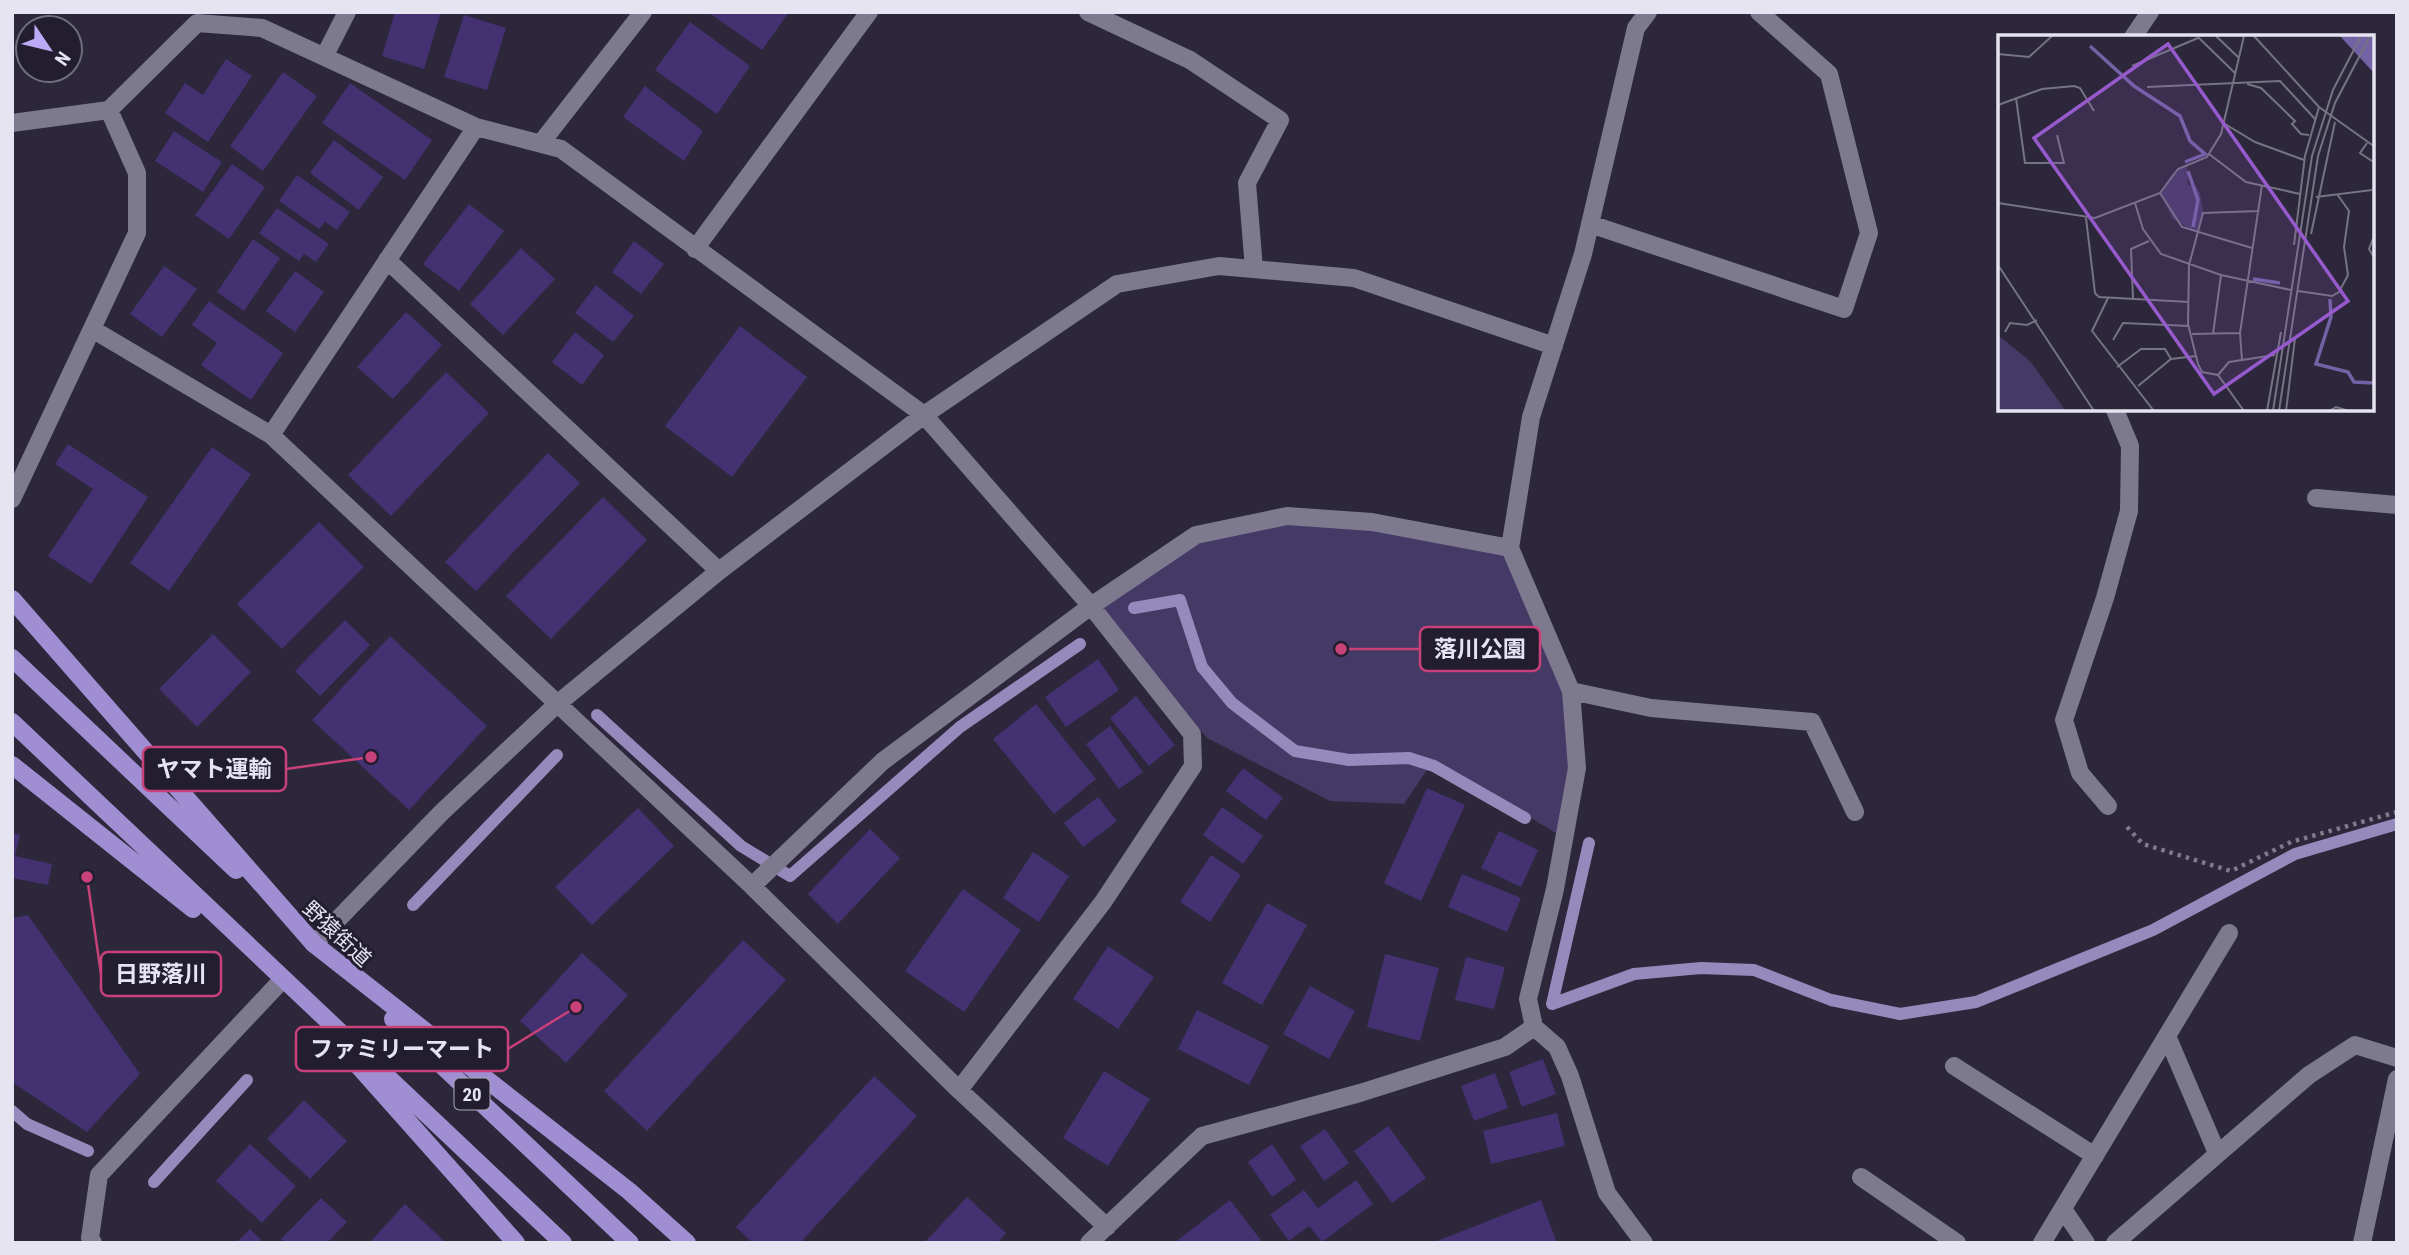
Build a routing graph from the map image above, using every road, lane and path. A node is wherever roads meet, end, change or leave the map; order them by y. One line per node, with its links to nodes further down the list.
1 (346, 12): 10 (street)
2 (643, 12): 14 (street)
3 (869, 12): 16 (street)
4 (1088, 12): 18 (street)
5 (1648, 12): 15 (street)
6 (1759, 12): 15 (street)
7 (2150, 12): 9 (street)
8 (196, 18): 10 (street); 11 (street)
9 (2134, 35)
10 (325, 55): 13 (street)
11 (109, 110): 12 (street); 19 (street)
12 (12, 123)
13 (476, 127): 14 (street); 17 (street)
14 (541, 142): 16 (street)
15 (1590, 224): 20 (street)
16 (695, 249): 22 (street)
17 (387, 260): 23 (street); 28 (street)
18 (1254, 269): 20 (street); 22 (street)
19 (92, 329): 23 (street); 25 (street)
20 (1554, 346): 27 (street)
21 (2115, 411): 36 (street)
22 (924, 415): 28 (street); 30 (street)
23 (271, 435): 33 (street)
24 (2316, 498): 26 (street)
25 (12, 499)
26 (2397, 505)
27 (1510, 548): 30 (street); 32 (street)
28 (719, 570): 33 (street)
29 (12, 599): 41 (main road, 20)
30 (1091, 606): 39 (street); 48 (street)
31 (12, 658): 41 (main road, 野猿街道 / 20)
32 (1571, 691): 38 (street); 43 (street)
33 (556, 705): 39 (street); 41 (street)
34 (12, 722): 42 (main road, 20)
35 (12, 765): 42 (main road, 20)
36 (2108, 806): 37 (path)
37 (2397, 811)
38 (1855, 812)
39 (755, 882): 48 (street)
40 (2229, 933): 44 (street)
41 (314, 944): 57 (main road, 野猿街道 / 20); 58 (main road)
42 (282, 980): 54 (street); 55 (main road); 56 (main road, 20)
43 (1534, 1027): 53 (street); 60 (street)
44 (2167, 1036): 49 (street); 50 (street)
45 (2397, 1058): 49 (street)
46 (1954, 1066): 50 (street)
47 (2397, 1079): 65 (street)
48 (959, 1090): 53 (street)
49 (2217, 1153): 64 (street)
50 (2095, 1156): 52 (street)
51 (1861, 1177): 61 (street)
52 (2063, 1209): 62 (street); 63 (street)
53 (1107, 1227): 59 (street)
54 (93, 1243)
55 (516, 1243)
56 (563, 1243)
57 (630, 1243)
58 (687, 1243)
59 (1089, 1243)
60 (1644, 1243)
61 (1957, 1243)
62 (2042, 1243)
63 (2086, 1243)
64 (2115, 1243)
65 (2361, 1243)

